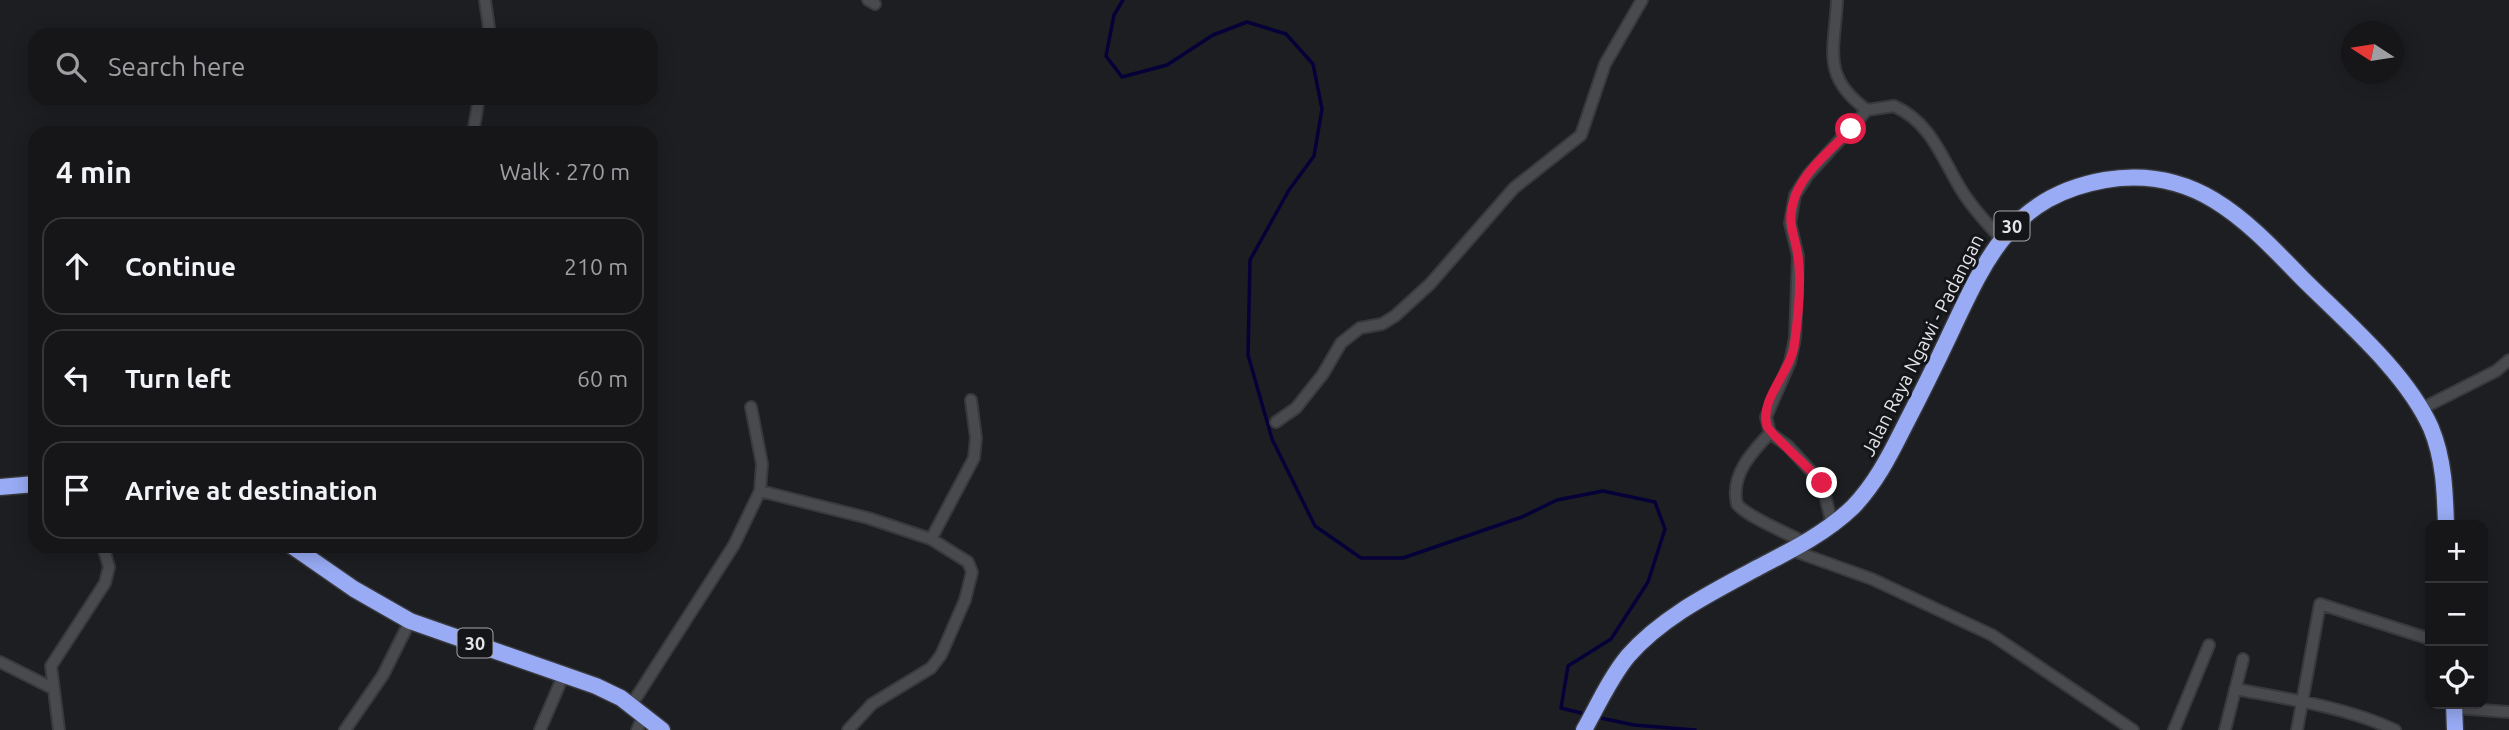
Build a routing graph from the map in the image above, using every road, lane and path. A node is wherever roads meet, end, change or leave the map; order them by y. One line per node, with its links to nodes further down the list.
1 (485, 0): 4 (street)
2 (1642, 0): 13 (street)
3 (1836, 0): 6 (street)
4 (489, 28)
5 (478, 105): 7 (street)
6 (1867, 110): 8 (street); 14 (street)
7 (474, 126)
8 (2000, 239): 12 (highway, Jalan Raya Ngawi - Padangan / 30); 19 (highway, Jalan Raya Ngawi - Padangan / 30)
9 (2509, 360): 12 (street)
10 (971, 400): 20 (street)
11 (751, 407): 17 (street)
12 (2421, 409): 18 (highway, Jalan Raya Ngawi - Padangan / 30)
13 (1276, 422)
14 (1770, 433): 19 (street); 21 (street)
15 (28, 485): 16 (highway)
16 (0, 487)
17 (760, 491): 20 (street); 36 (street)
18 (2446, 520)
19 (1832, 524): 21 (highway, Jalan Raya Ngawi - Padangan / 30)
20 (931, 539): 41 (street)
21 (1798, 546): 42 (highway, Jalan Raya Ngawi - Padangan / 30); 43 (street)
22 (105, 553): 30 (street)
23 (302, 553): 24 (highway, 30)
24 (410, 621): 29 (highway, 30); 38 (street)
25 (2425, 637): 32 (street)
26 (2208, 645): 44 (street)
27 (2243, 659): 31 (street)
28 (0, 662): 30 (street)
29 (564, 674): 36 (highway, 30); 39 (street)
30 (52, 688): 37 (street)
31 (2235, 689): 32 (street); 45 (street)
32 (2302, 702): 46 (street); 47 (street)
33 (2455, 709): 48 (highway)
34 (2482, 709): 35 (street)
35 (2509, 712)
36 (637, 717): 40 (highway, 30)
37 (60, 730)
38 (345, 730)
39 (540, 730)
40 (662, 730)
41 (848, 730)
42 (1584, 730)
43 (2133, 730)
44 (2174, 730)
45 (2225, 730)
46 (2297, 730)
47 (2395, 730)
48 (2455, 730)

